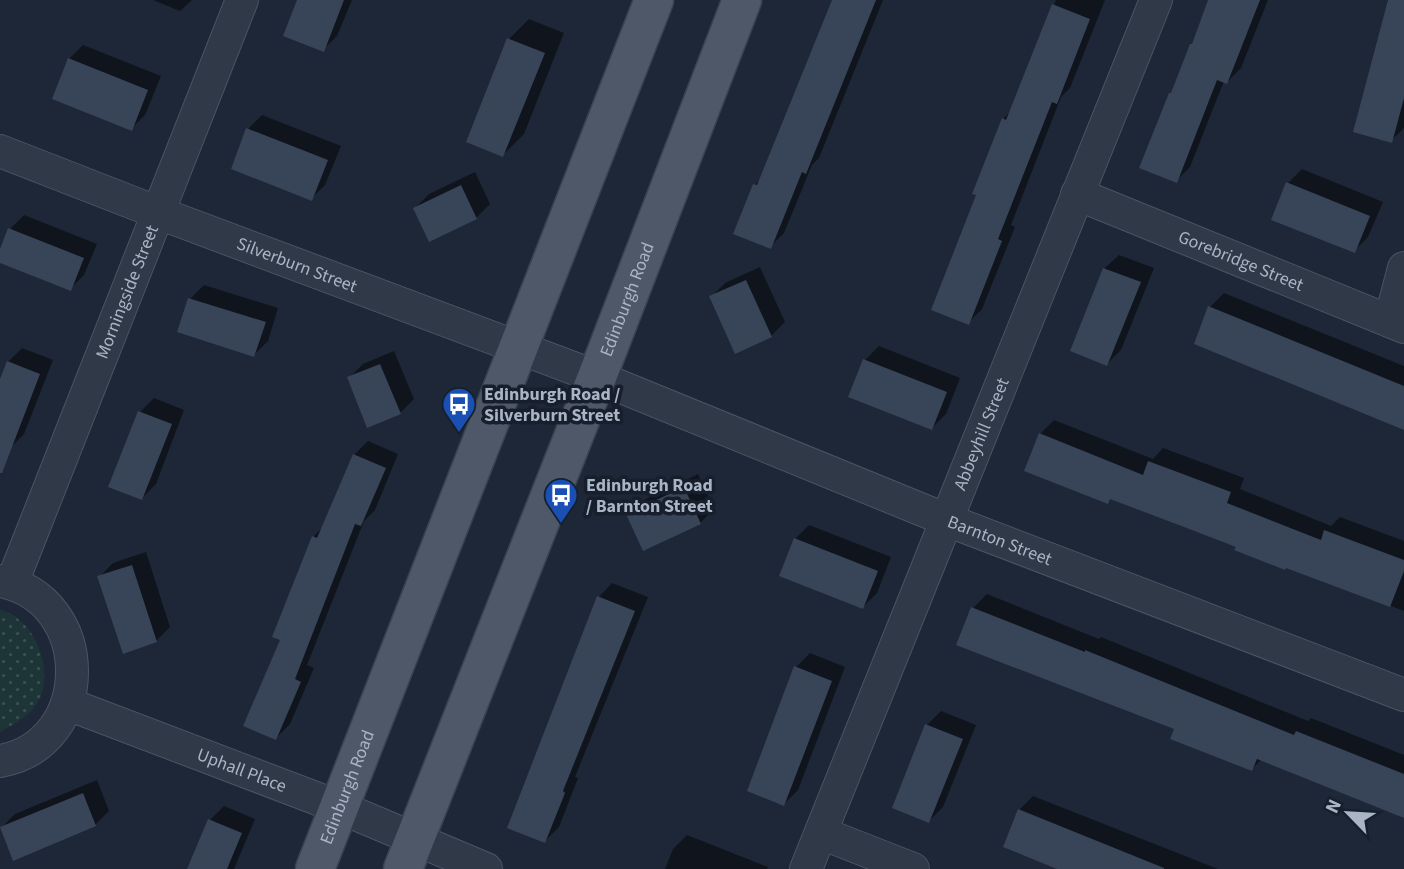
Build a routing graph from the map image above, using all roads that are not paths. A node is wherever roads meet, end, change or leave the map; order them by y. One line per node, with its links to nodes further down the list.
1 (242, 0): 7 (street, Morningside Street)
2 (654, 0): 10 (main road, Edinburgh Road)
3 (742, 0): 11 (main road, Edinburgh Road)
4 (1156, 0): 6 (street, Abbeyhill Street)
5 (0, 150): 7 (street, Silverburn Street)
6 (1077, 194): 9 (street, Gorebridge Street); 12 (street, Abbeyhill Street)
7 (159, 213): 10 (street, Silverburn Street); 13 (street, Morningside Street)
8 (1404, 268): 9 (street)
9 (1397, 324)
10 (520, 348): 11 (street, Silverburn Street); 17 (main road, Edinburgh Road)
11 (597, 377): 12 (street, Barnton Street); 19 (main road, Edinburgh Road)
12 (947, 520): 14 (street, Barnton Street); 18 (street, Abbeyhill Street)
13 (6, 582): 15 (street)
14 (1404, 695)
15 (68, 704): 16 (street); 17 (street, Uphall Place)
16 (0, 761)
17 (339, 807): 19 (street, Uphall Place); 20 (main road, Edinburgh Road)
18 (821, 833): 22 (street, Abbeyhill Street); 23 (street)
19 (408, 855): 21 (street, Uphall Place)
20 (315, 869)
21 (486, 869)
22 (806, 869)
23 (914, 869)

